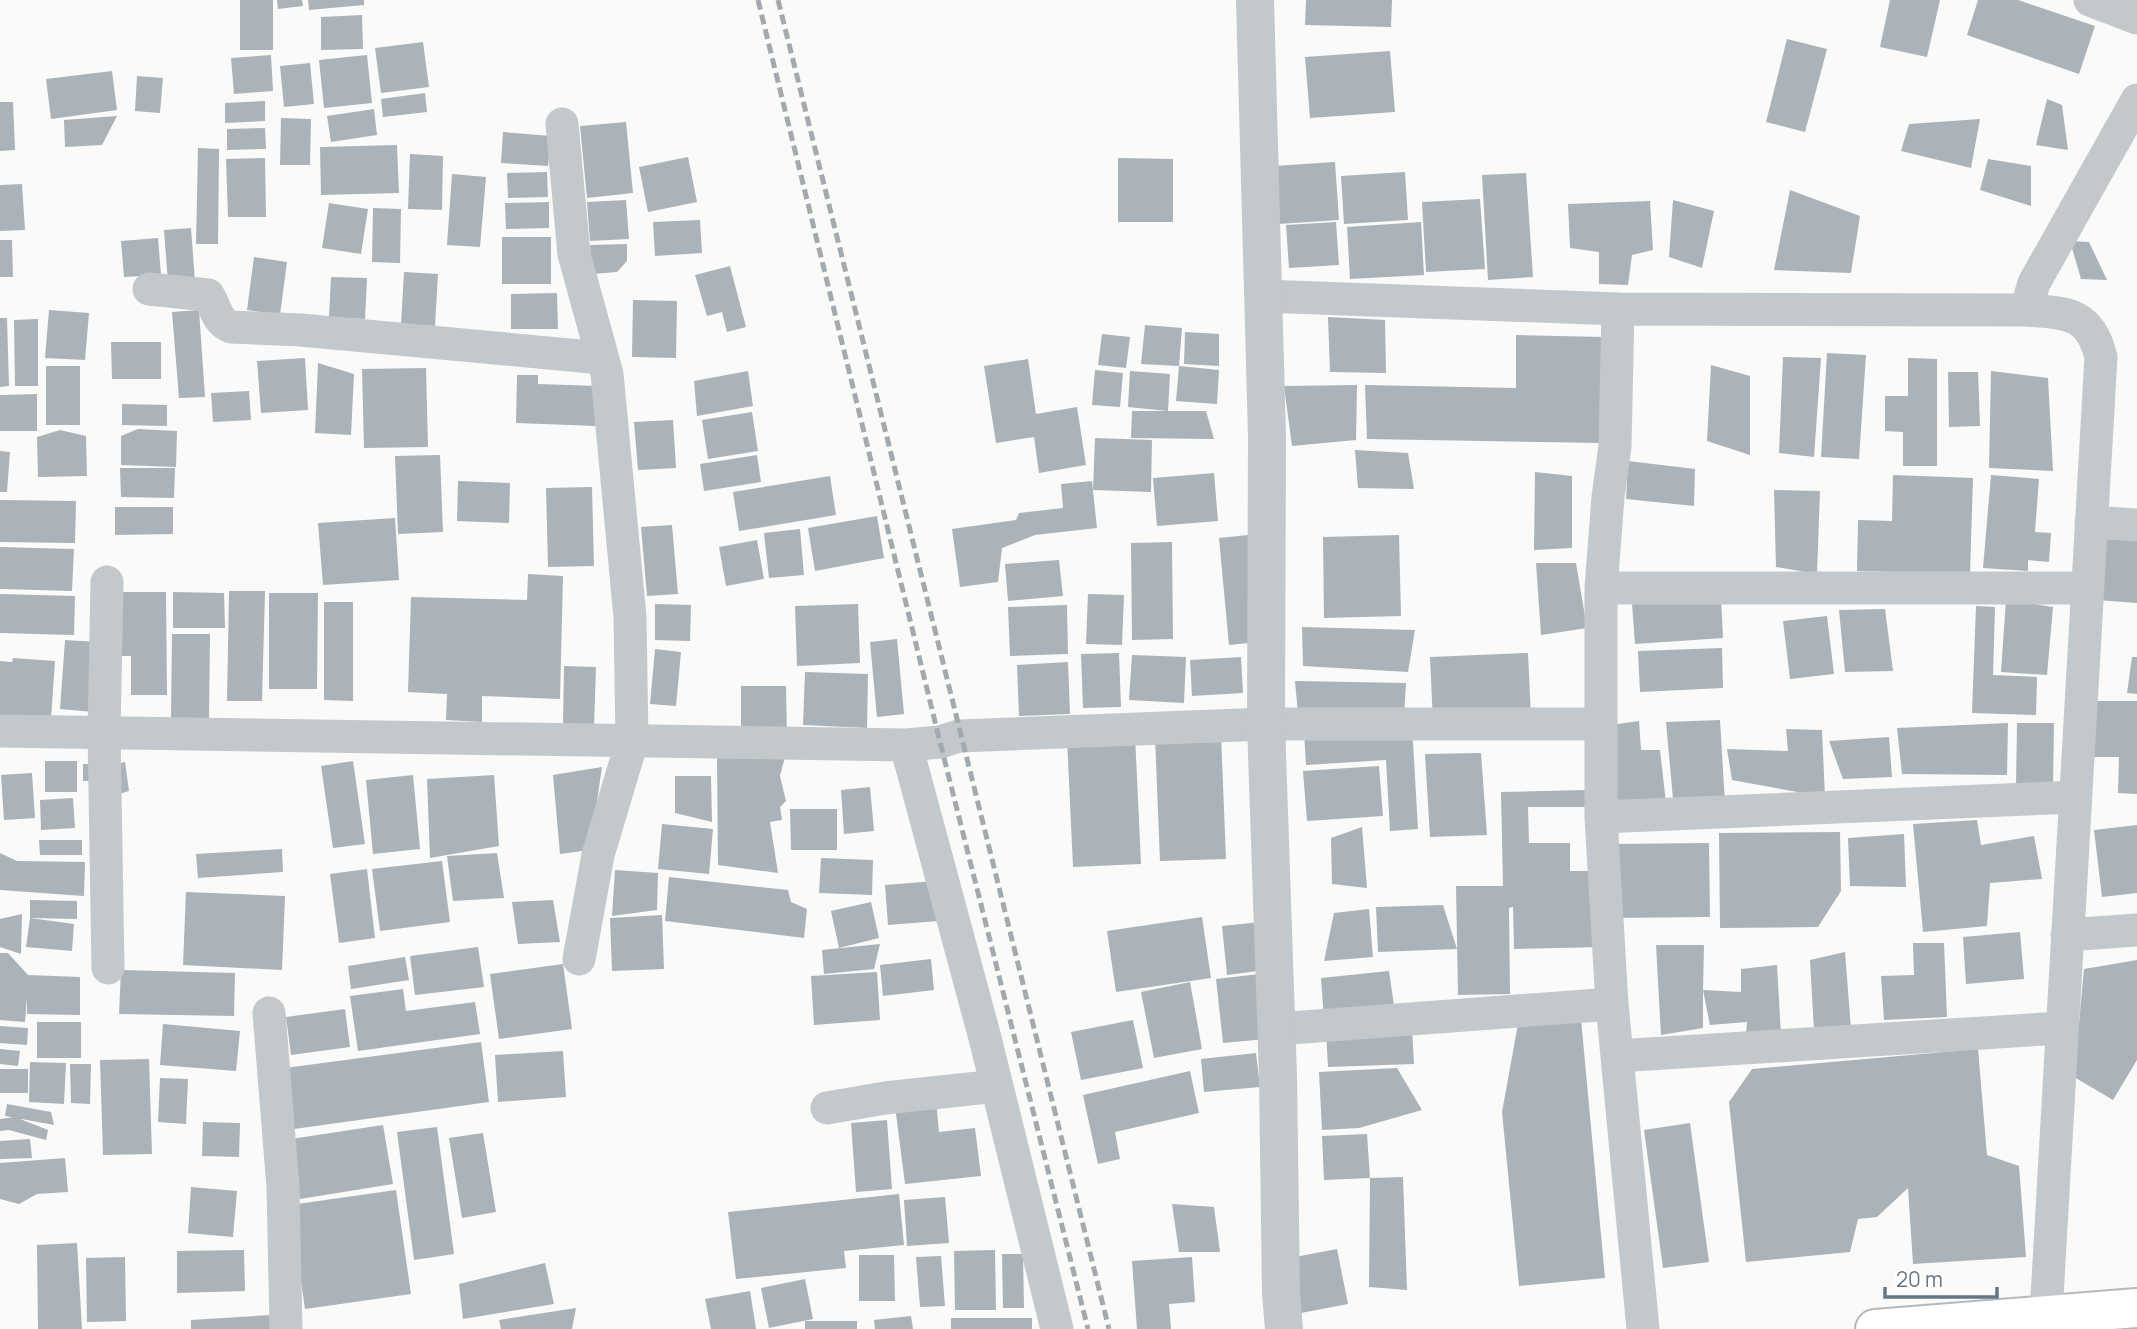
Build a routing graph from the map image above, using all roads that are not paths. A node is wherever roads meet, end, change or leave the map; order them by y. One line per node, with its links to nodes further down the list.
1 (1255, 0): 7 (street)
2 (2090, 0): 3 (street)
3 (2137, 18)
4 (2137, 100): 9 (street)
5 (562, 124): 10 (street)
6 (149, 289): 10 (street)
7 (1263, 296): 8 (street); 16 (street)
8 (1618, 309): 9 (street); 14 (street)
9 (2026, 310): 11 (street)
10 (602, 358): 20 (street)
11 (2091, 523): 12 (street); 15 (street)
12 (2137, 525)
13 (107, 582): 19 (street)
14 (1601, 588): 15 (street); 17 (street)
15 (2087, 588): 22 (street)
16 (1266, 724): 17 (street); 21 (street); 31 (street)
17 (1601, 724): 23 (street)
18 (0, 731): 19 (street)
19 (104, 732): 20 (street); 27 (street)
20 (632, 741): 21 (street); 26 (street)
21 (906, 745): 33 (street)
22 (2075, 797): 23 (street); 25 (street)
23 (1601, 817): 28 (street)
24 (2137, 930): 25 (street)
25 (2067, 934): 30 (street)
26 (579, 959)
27 (108, 968)
28 (1612, 1004): 31 (street); 32 (street)
29 (269, 1013): 37 (street)
30 (2062, 1028): 32 (street); 36 (street)
31 (1277, 1029): 39 (street)
32 (1617, 1056): 40 (street)
33 (997, 1086): 34 (street); 38 (street)
34 (827, 1108)
35 (2137, 1308): 36 (main road)
36 (2046, 1314): 41 (main road)
37 (286, 1329)
38 (1057, 1329)
39 (1284, 1329)
40 (1643, 1329)
41 (1875, 1329)

